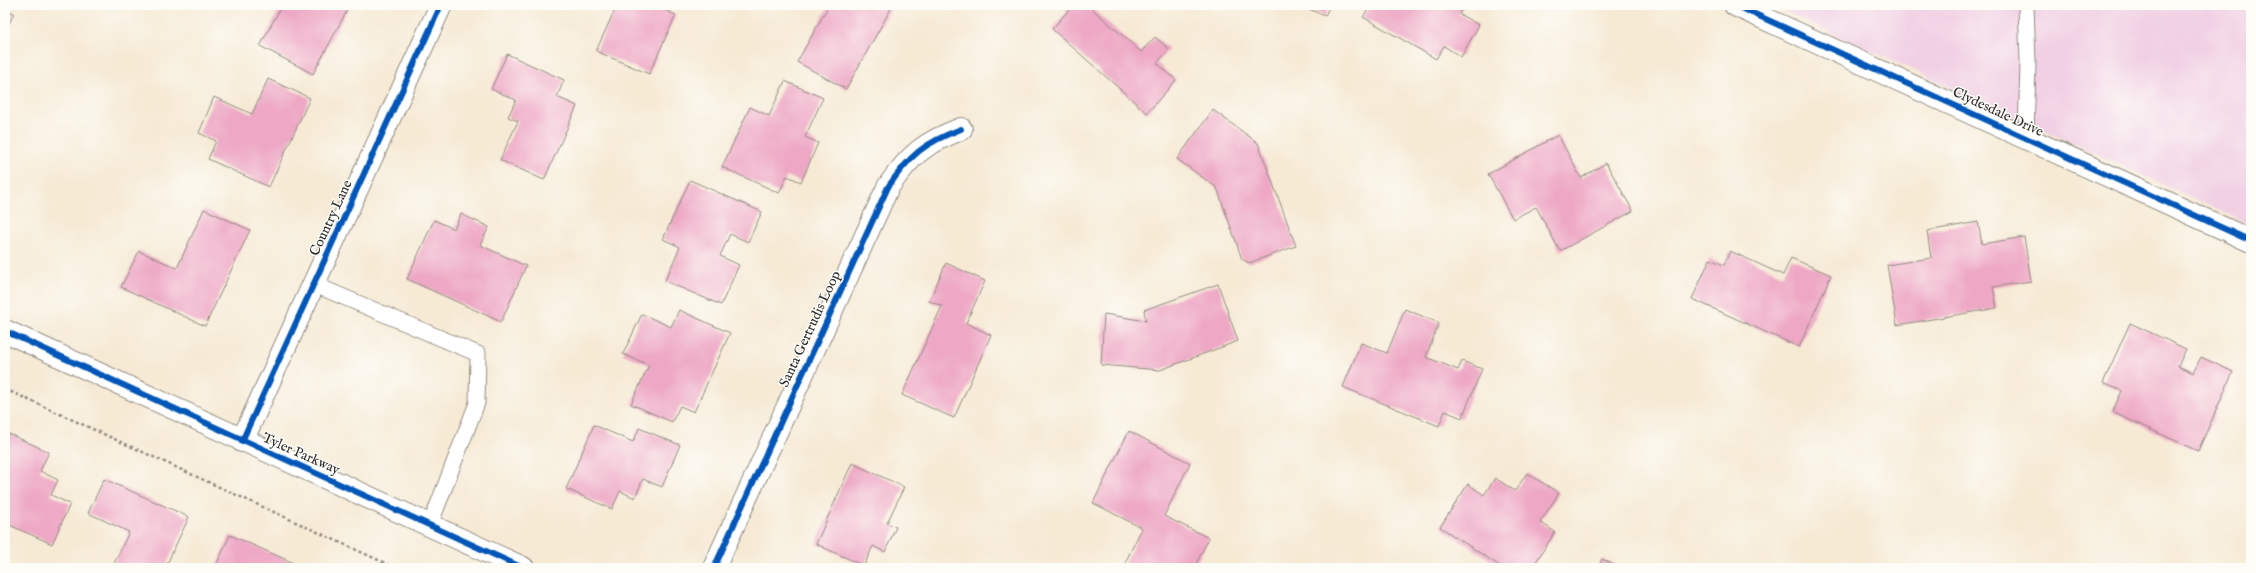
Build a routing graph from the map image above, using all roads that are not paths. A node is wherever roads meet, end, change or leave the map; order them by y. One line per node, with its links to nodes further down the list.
1 (441, 5): 7 (street, Country Lane)
2 (1735, 5): 5 (street, Clydesdale Drive)
3 (2026, 5): 5 (lane)
4 (961, 129): 12 (street, Santa Gertrudis Loop)
5 (2026, 138): 6 (street, Clydesdale Drive)
6 (2251, 241)
7 (314, 284): 9 (street, Country Lane); 10 (lane)
8 (5, 331): 9 (street, Tyler Parkway)
9 (242, 441): 10 (street, Tyler Parkway)
10 (430, 526): 11 (street, Tyler Parkway)
11 (523, 568)
12 (714, 568)

